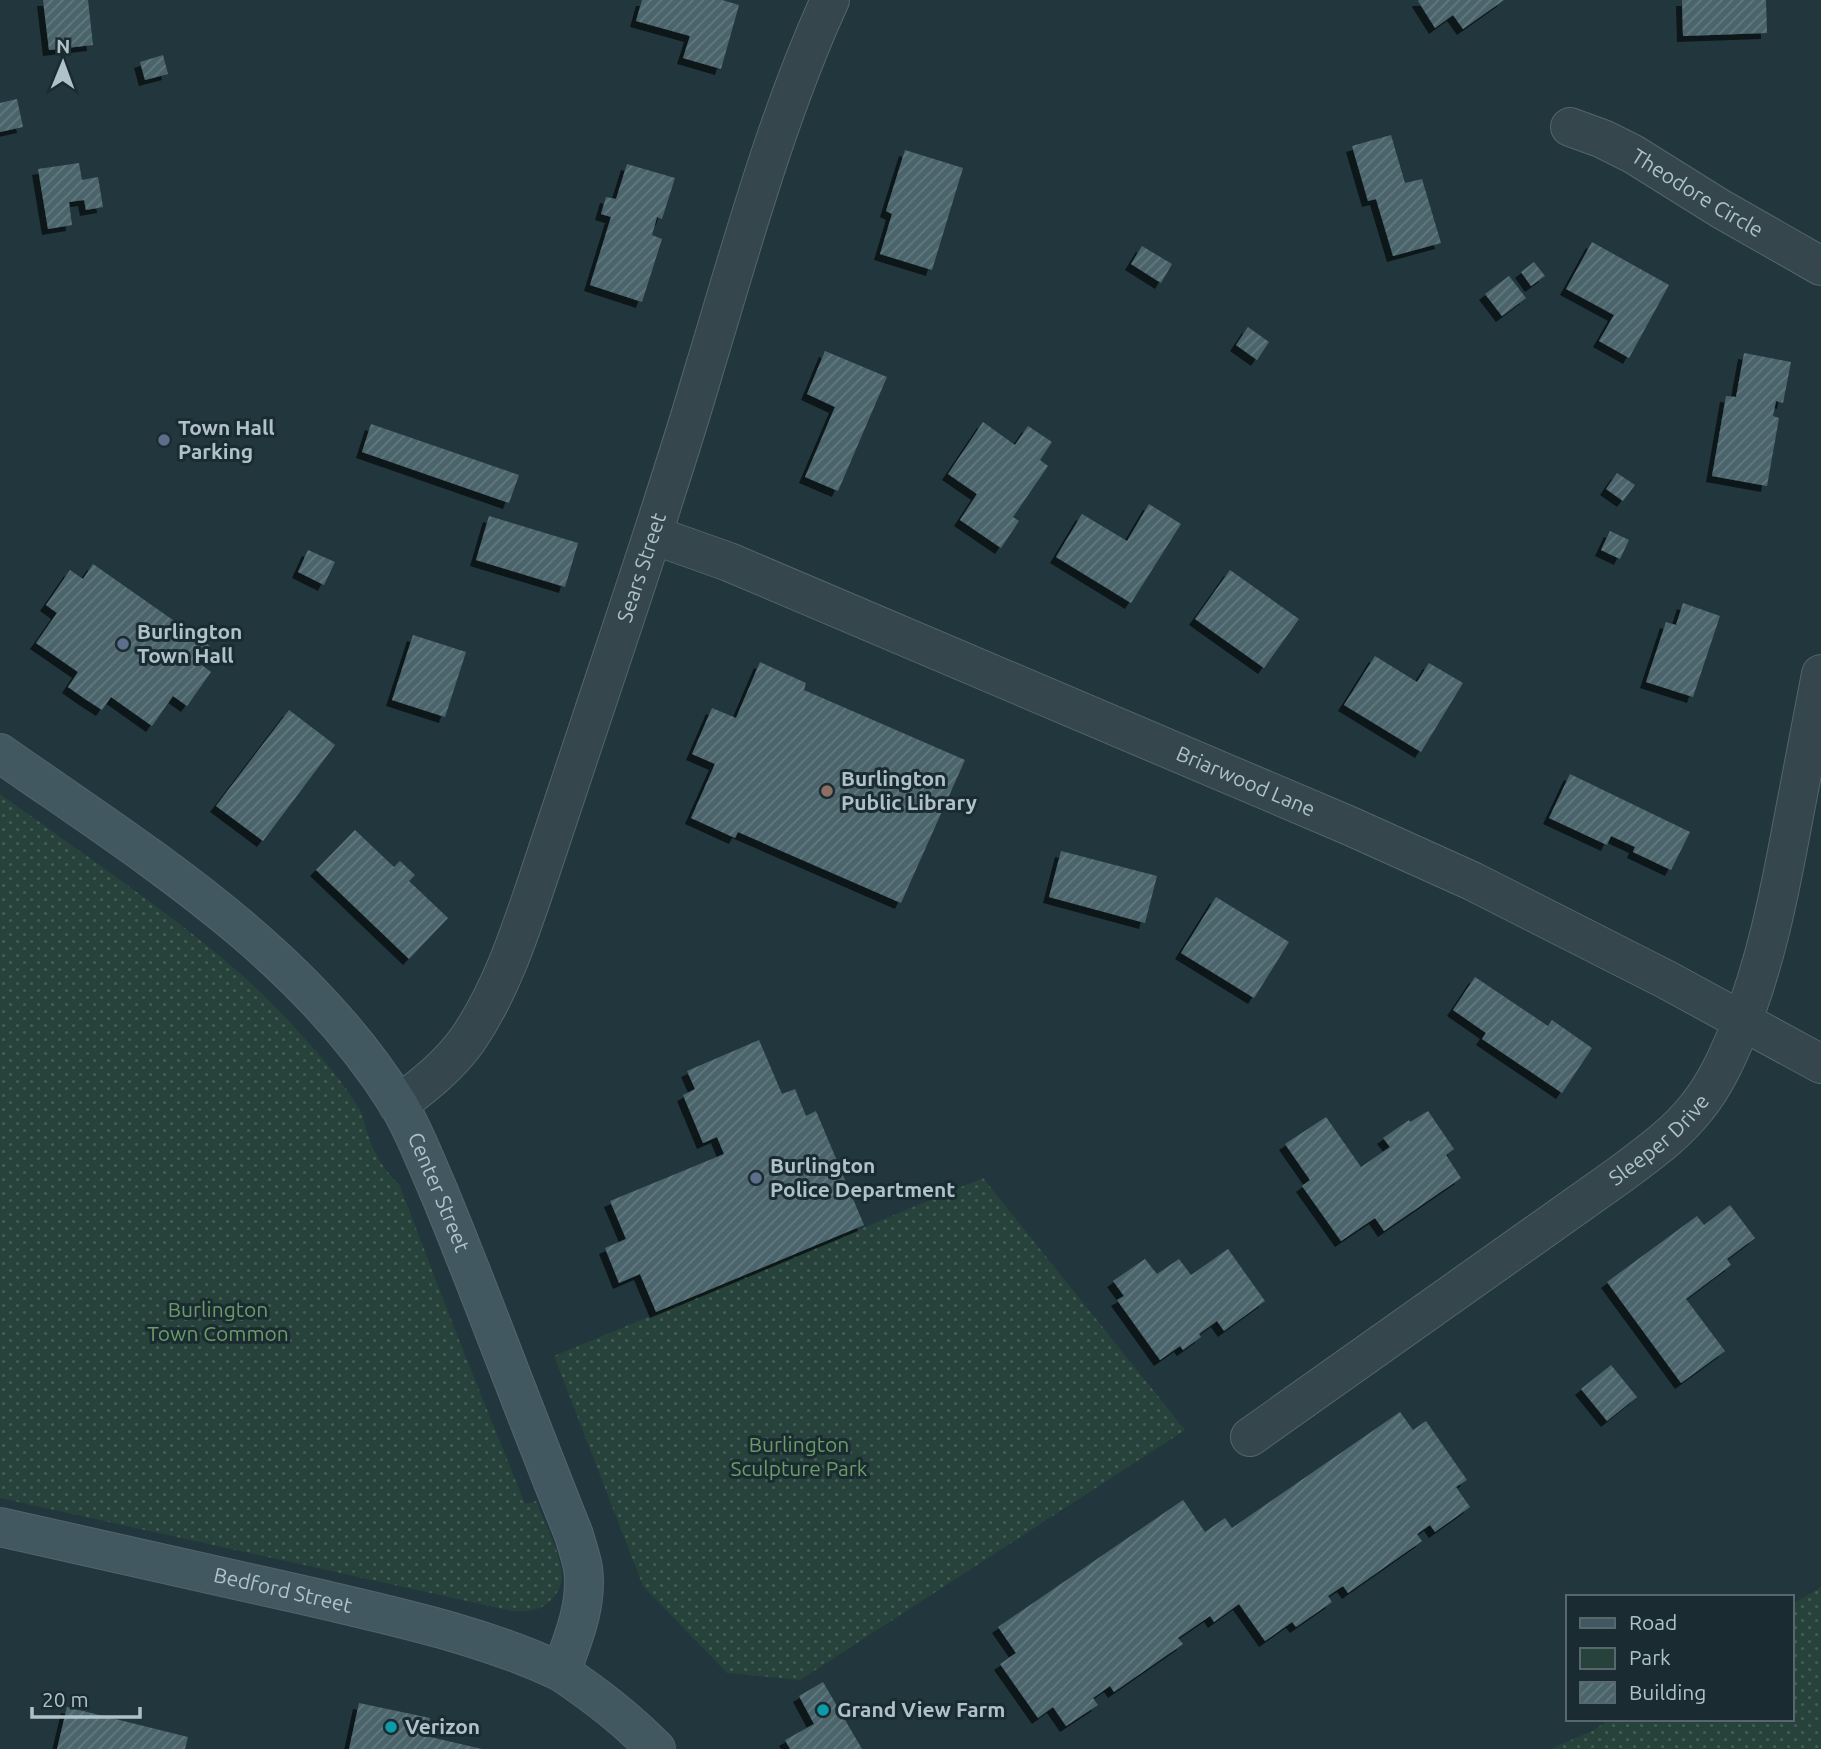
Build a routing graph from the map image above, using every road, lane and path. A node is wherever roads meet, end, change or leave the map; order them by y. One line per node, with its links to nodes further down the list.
1 (830, 0): 4 (street, Sears Street)
2 (1570, 127): 3 (street, Theodore Circle)
3 (1821, 266)
4 (653, 535): 7 (street, Briarwood Lane); 9 (street, Sears Street)
5 (1821, 674): 7 (street, Sleeper Drive)
6 (0, 753): 9 (main road, Center Street)
7 (1742, 1021): 8 (street, Briarwood Lane); 10 (street, Sleeper Drive)
8 (1821, 1064)
9 (398, 1105): 12 (main road, Center Street)
10 (1250, 1437)
11 (0, 1527): 12 (main road, Bedford Street)
12 (561, 1672): 13 (main road)
13 (656, 1749)

